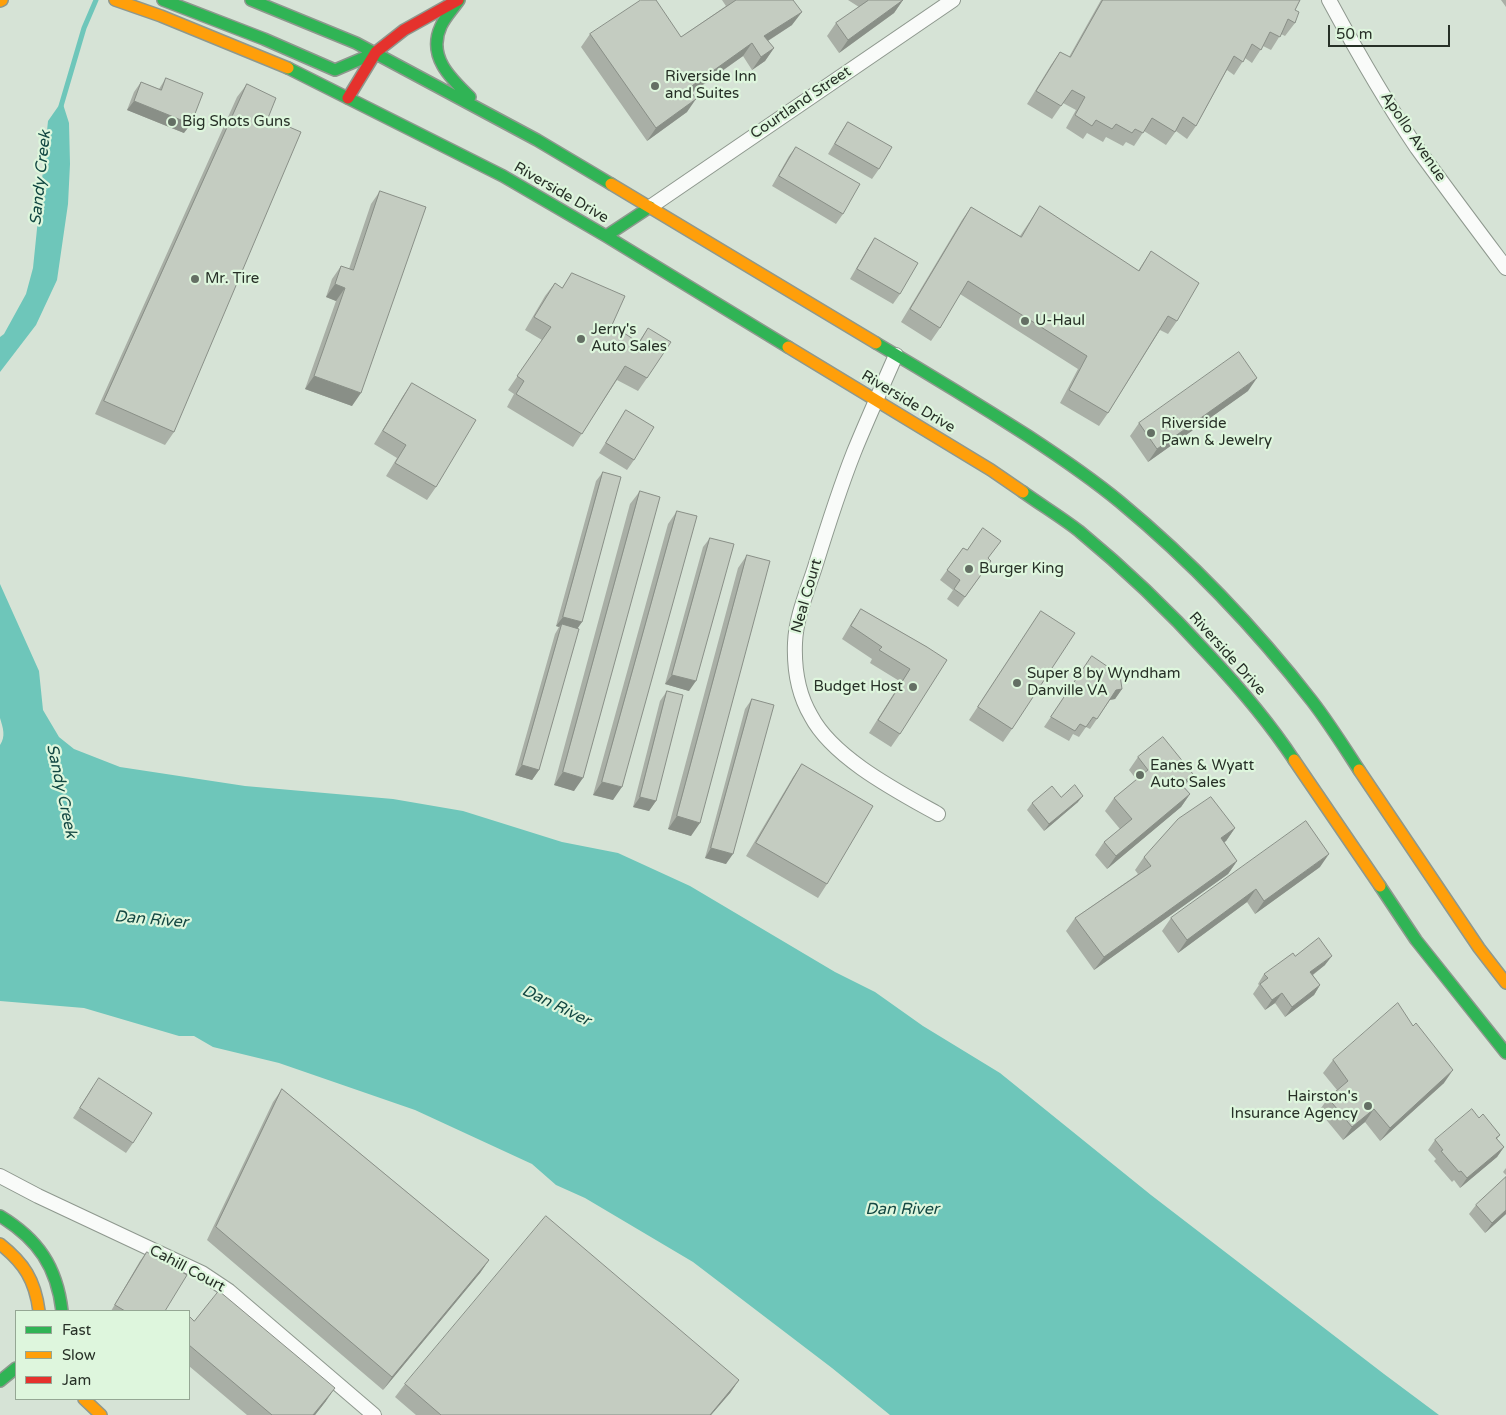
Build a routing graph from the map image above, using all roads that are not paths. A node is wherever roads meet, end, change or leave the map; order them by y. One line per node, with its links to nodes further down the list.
1 (163, 0): 7 (main road)
2 (251, 0): 7 (main road)
3 (459, 0): 7 (main road); 9 (main road)
4 (953, 0): 10 (street, Courtland Street)
5 (1329, 0): 12 (street, Apollo Avenue)
6 (117, 1): 8 (main road, Riverside Drive)
7 (375, 53): 8 (main road); 9 (main road)
8 (348, 98): 11 (main road, Riverside Drive)
9 (487, 113): 10 (main road)
10 (650, 206): 11 (main road); 13 (main road)
11 (606, 236): 14 (main road, Riverside Drive)
12 (1506, 268)
13 (896, 355): 14 (street, Neal Court); 16 (main road)
14 (876, 401): 15 (street, Neal Court); 17 (main road, Riverside Drive)
15 (938, 814)
16 (1506, 983)
17 (1506, 1053)
18 (0, 1176): 27 (street, Cahill Court)
19 (0, 1216): 22 (main road)
20 (0, 1244): 21 (main road)
21 (39, 1310)
22 (62, 1310)
23 (15, 1369): 24 (main road)
24 (0, 1381)
25 (85, 1400): 26 (main road)
26 (101, 1415)
27 (374, 1415)

